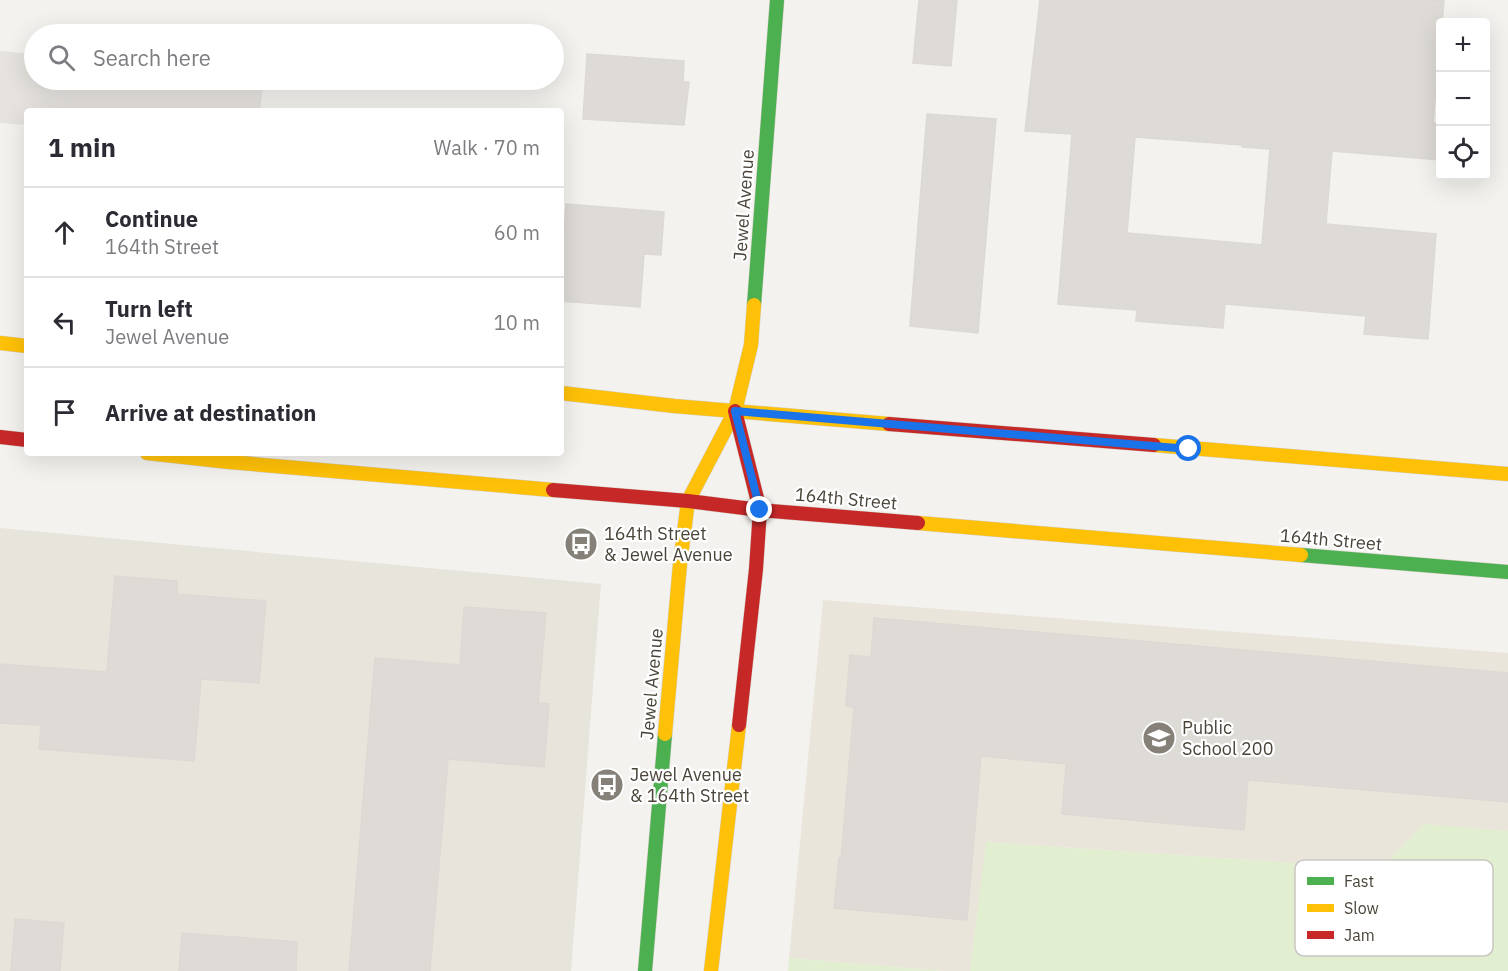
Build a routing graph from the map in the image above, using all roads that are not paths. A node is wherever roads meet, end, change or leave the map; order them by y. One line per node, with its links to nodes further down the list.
1 (777, 0): 5 (street, Jewel Avenue)
2 (0, 344): 3 (street)
3 (24, 346)
4 (564, 393): 5 (street)
5 (735, 411): 9 (street); 10 (street, Jewel Avenue); 11 (street, Jewel Avenue)
6 (0, 438): 7 (street)
7 (24, 440)
8 (174, 456): 10 (street, 164th Street)
9 (1508, 474)
10 (688, 501): 11 (street, 164th Street); 13 (street, Jewel Avenue)
11 (760, 510): 12 (street, 164th Street); 14 (street, Jewel Avenue)
12 (1508, 572)
13 (645, 971)
14 (711, 971)

